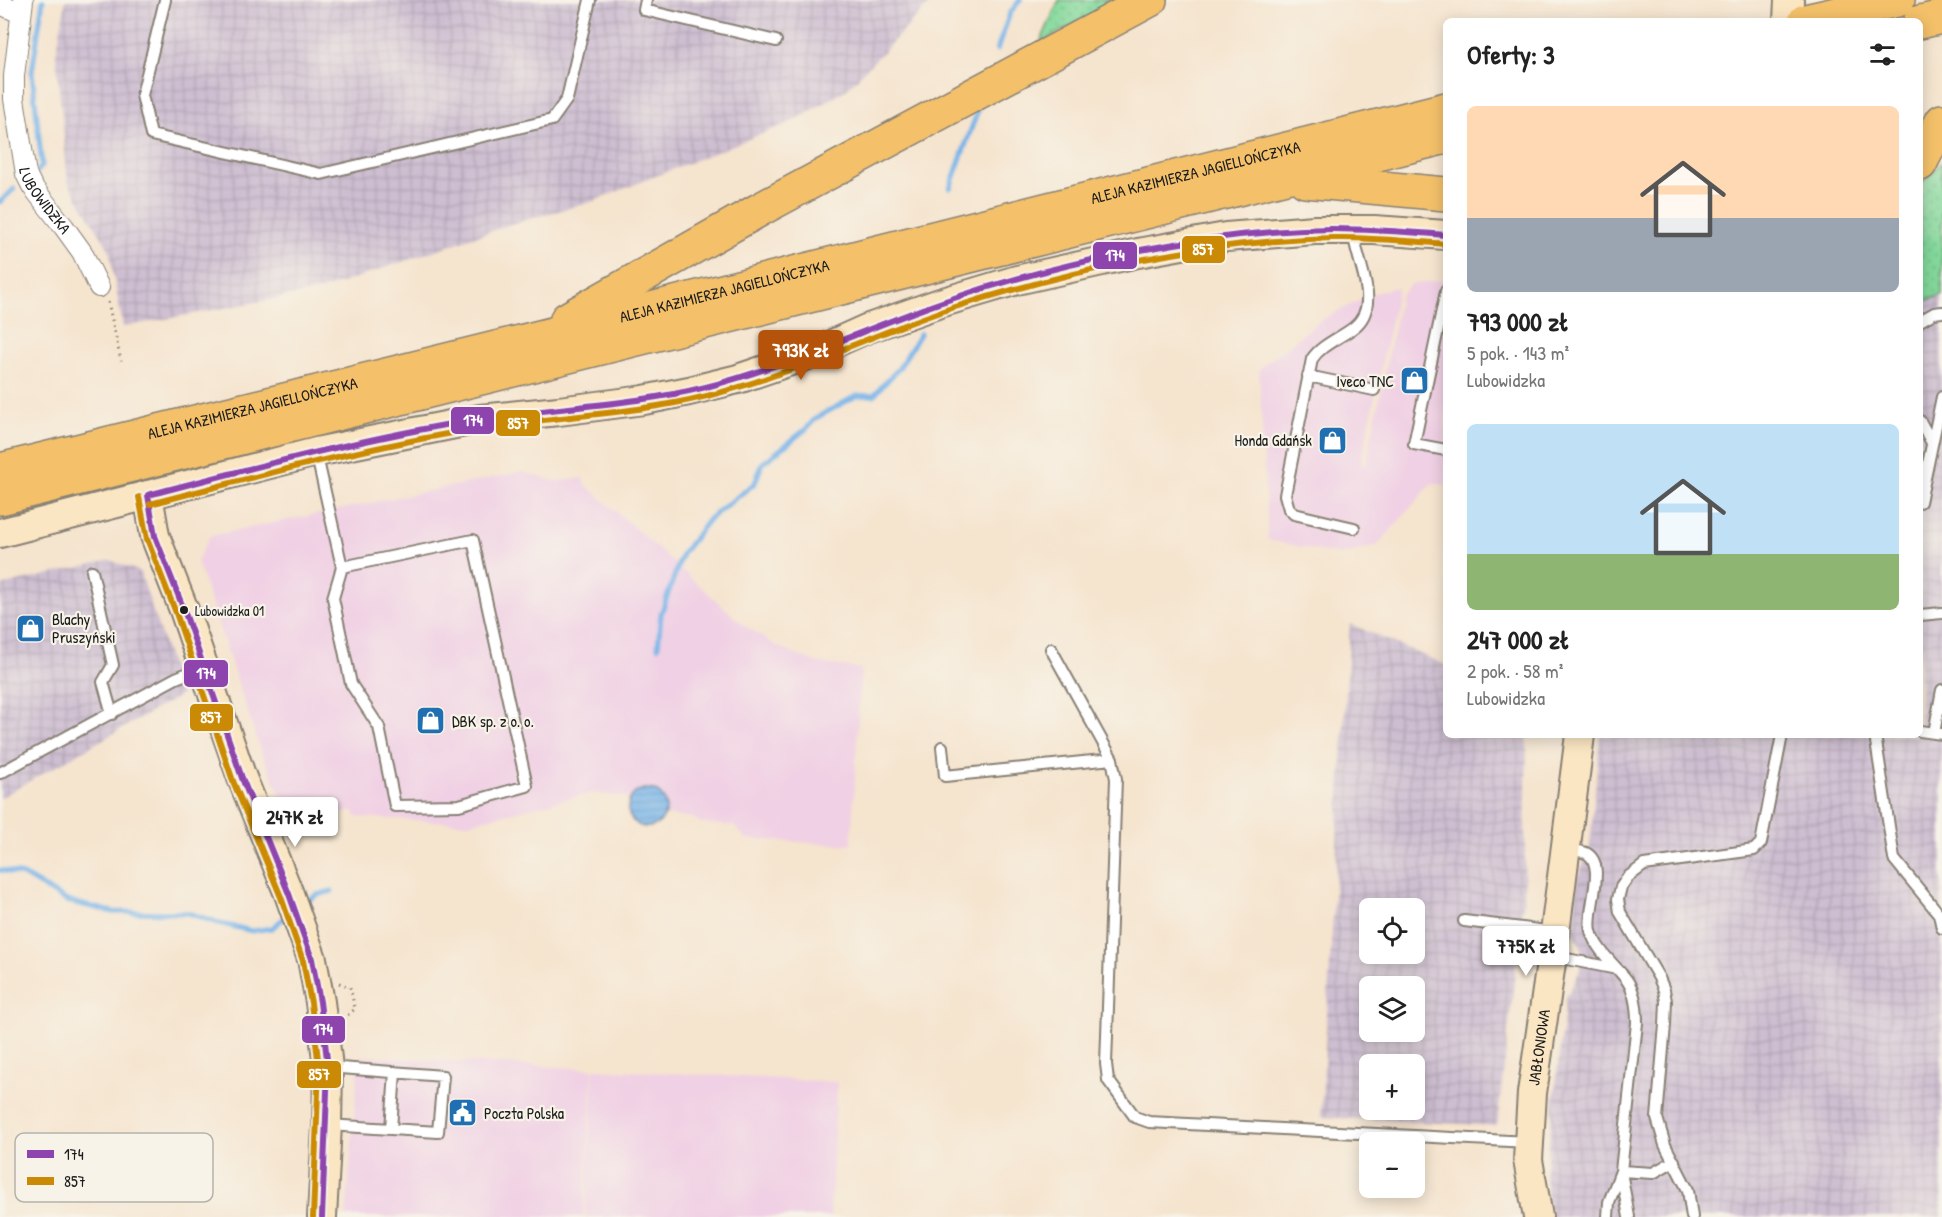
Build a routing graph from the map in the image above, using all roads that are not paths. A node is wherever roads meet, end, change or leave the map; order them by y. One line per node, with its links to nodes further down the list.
1 (165, 0): 2 (lane)
2 (590, 0)
3 (646, 0): 13 (lane)
4 (1150, 0): 31 (highway)
5 (1789, 0): 10 (street)
6 (1898, 0): 11 (highway)
7 (0, 4): 8 (street)
8 (21, 6): 14 (street, LUBOWIDZKA)
9 (1942, 17): 12 (highway)
10 (1788, 18)
11 (1817, 18)
12 (1923, 21)
13 (776, 41)
14 (7, 78): 27 (street, LUBOWIDZKA)
15 (1443, 111): 17 (highway, ALEJA KAZIMIERZA JAGIELLOŃCZYKA)
16 (1942, 121): 22 (highway)
17 (1406, 134): 18 (highway, ALEJA KAZIMIERZA JAGIELLOŃCZYKA); 19 (lane); 21 (highway, ALEJA KAZIMIERZA JAGIELLOŃCZYKA)
18 (1443, 137)
19 (1372, 138)
20 (1350, 144): 21 (lane)
21 (1318, 155): 23 (highway, ALEJA KAZIMIERZA JAGIELLOŃCZYKA); 31 (highway, ALEJA KAZIMIERZA JAGIELLOŃCZYKA)
22 (1923, 158)
23 (1283, 179): 24 (highway); 43 (highway, ALEJA KAZIMIERZA JAGIELLOŃCZYKA)
24 (1443, 194)
25 (1353, 230): 26 (street); 32 (lane); 39 (street)
26 (1443, 236)
27 (99, 287)
28 (1443, 305): 38 (lane)
29 (1942, 312): 30 (lane)
30 (1923, 319)
31 (532, 339): 40 (highway, ALEJA KAZIMIERZA JAGIELLOŃCZYKA)
32 (1308, 376): 33 (lane); 44 (lane)
33 (1374, 390)
34 (1942, 398): 37 (lane)
35 (1923, 426): 37 (lane)
36 (1923, 441): 37 (lane)
37 (1932, 443): 41 (lane)
38 (1443, 449)
39 (316, 452): 42 (street); 46 (lane)
40 (0, 470)
41 (1923, 487)
42 (148, 495): 45 (street); 51 (street)
43 (0, 498)
44 (1354, 528)
45 (0, 532)
46 (342, 567): 46 (lane)
47 (92, 571): 53 (lane)
48 (1942, 613): 49 (lane)
49 (1923, 615)
50 (1051, 649): 60 (lane)
51 (203, 667): 53 (lane); 67 (street)
52 (1942, 690): 55 (lane)
53 (112, 714): 61 (lane)
54 (1923, 732): 55 (lane)
55 (1938, 734)
56 (1580, 738): 62 (street, JABŁONIOWA)
57 (1781, 738): 72 (lane)
58 (1875, 738): 64 (lane)
59 (942, 747): 60 (lane)
60 (1112, 759): 71 (lane)
61 (0, 773)
62 (1566, 848): 65 (street, JABŁONIOWA); 66 (lane)
63 (1464, 921): 65 (lane)
64 (1942, 928)
65 (1554, 944): 66 (lane); 71 (street, JABŁONIOWA)
66 (1617, 969): 73 (lane)
67 (328, 1067): 68 (lane); 69 (street)
68 (395, 1072): 70 (lane); 70 (lane)
69 (327, 1125): 70 (lane); 74 (street)
70 (391, 1129)
71 (1528, 1142): 75 (street, JABŁONIOWA)
72 (1674, 1161): 73 (lane); 78 (lane)
73 (1621, 1171): 76 (lane); 77 (lane)
74 (322, 1217)
75 (1538, 1217)
76 (1608, 1217)
77 (1629, 1217)
78 (1692, 1217)

